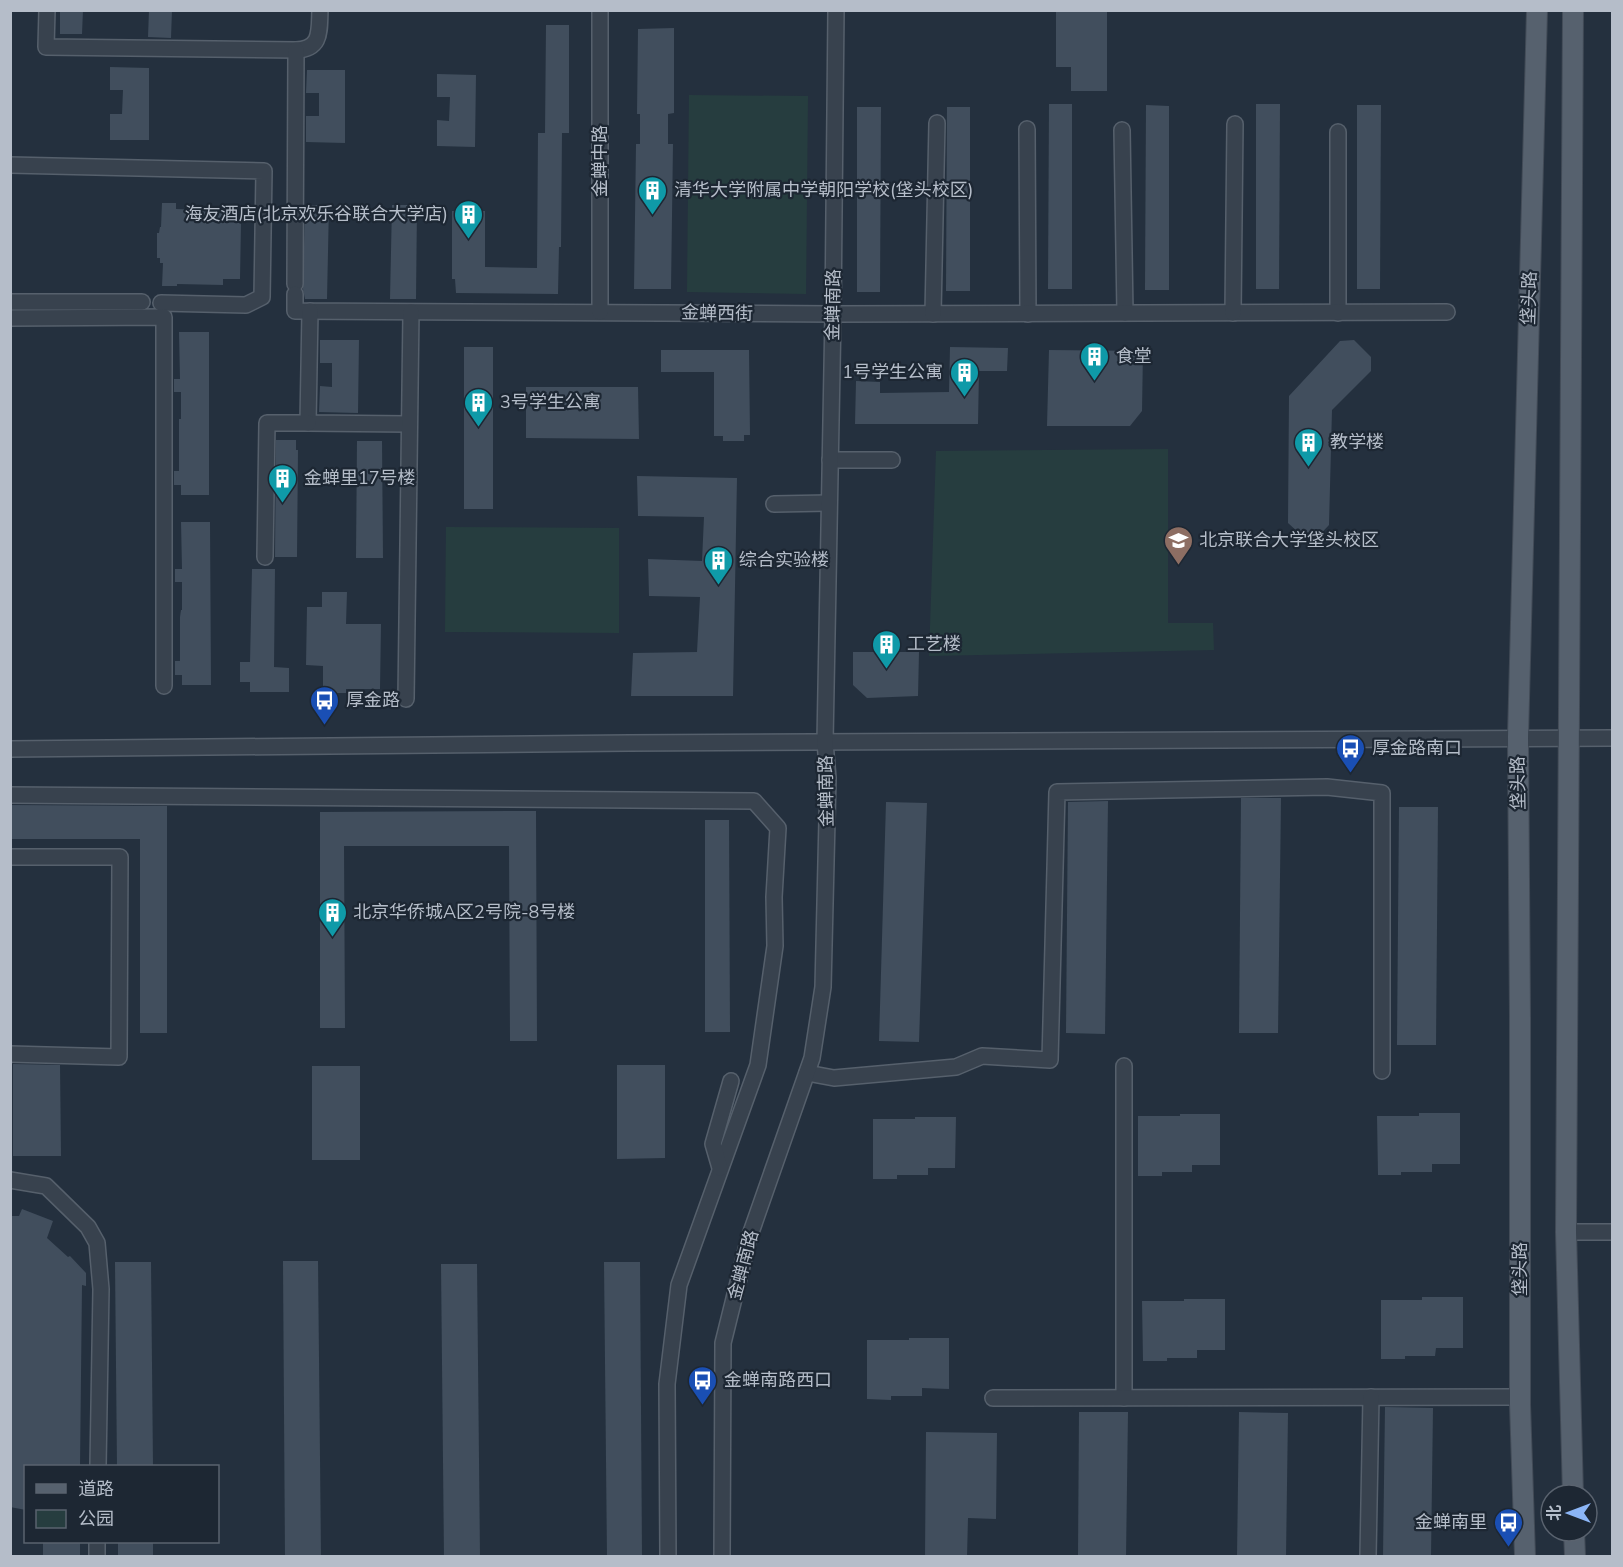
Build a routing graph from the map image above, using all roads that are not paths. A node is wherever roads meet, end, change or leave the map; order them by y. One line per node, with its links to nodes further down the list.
1 (47, 10): 7 (street)
2 (320, 10): 7 (street)
3 (600, 10): 19 (street, 金蝉中路)
4 (836, 10): 23 (street, 金蝉南路)
5 (1537, 10): 37 (main road, 垡头路)
6 (1573, 10): 38 (main road)
7 (296, 50): 17 (street)
8 (937, 123): 24 (street)
9 (1235, 124): 21 (street)
10 (1027, 129): 25 (street)
11 (1122, 130): 26 (street)
12 (1338, 132): 22 (street)
13 (10, 165): 16 (street)
14 (10, 302): 15 (street)
15 (142, 302)
16 (161, 303)
17 (310, 311): 18 (street, 金蝉西街); 28 (street)
18 (411, 312): 19 (street, 金蝉西街); 29 (street)
19 (600, 312): 23 (street, 金蝉西街)
20 (1447, 312): 22 (street, 金蝉西街)
21 (1233, 313): 22 (street, 金蝉西街); 26 (street, 金蝉西街)
22 (1338, 313)
23 (833, 314): 24 (street, 金蝉西街); 30 (street, 金蝉南路)
24 (933, 314): 25 (street, 金蝉西街)
25 (1028, 314): 26 (street, 金蝉西街)
26 (1125, 314)
27 (10, 318): 35 (street)
28 (308, 423): 29 (street); 34 (street)
29 (408, 424): 36 (street)
30 (830, 460): 31 (street); 32 (street, 金蝉南路)
31 (892, 460)
32 (830, 503): 33 (street); 40 (street, 金蝉南路)
33 (774, 504)
34 (265, 557)
35 (164, 686)
36 (406, 699)
37 (1518, 737): 38 (street); 40 (street); 54 (main road, 垡头路)
38 (1568, 737): 39 (street); 51 (main road)
39 (1612, 738)
40 (825, 742): 41 (street); 47 (street, 金蝉南路)
41 (10, 749)
42 (10, 795): 49 (street)
43 (10, 857): 44 (street)
44 (10, 1054)
45 (1124, 1066): 56 (street)
46 (1382, 1071): 47 (street)
47 (807, 1073): 60 (street, 金蝉南路)
48 (731, 1081): 49 (street)
49 (720, 1168): 59 (street)
50 (10, 1180): 57 (street)
51 (1566, 1232): 52 (street); 58 (main road)
52 (1612, 1232)
53 (1371, 1397): 54 (street); 56 (street); 61 (street)
54 (1520, 1397): 62 (main road, 垡头路)
55 (993, 1398): 56 (street)
56 (1124, 1398)
57 (98, 1465)
58 (1573, 1483)
59 (668, 1557)
60 (722, 1557)
61 (1368, 1557)
62 (1525, 1557)

